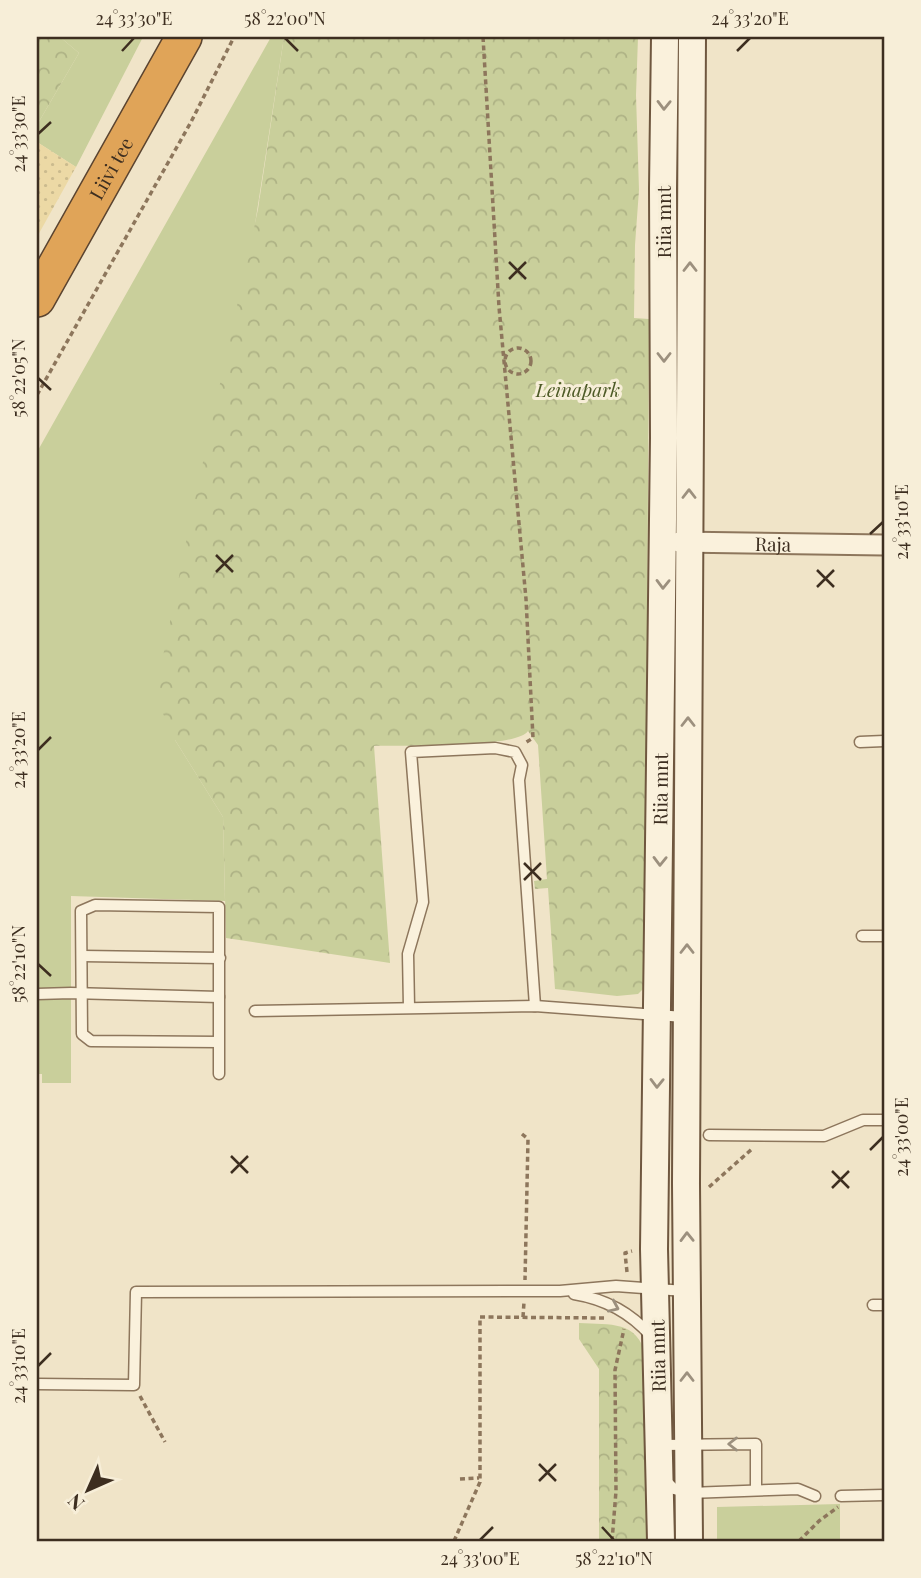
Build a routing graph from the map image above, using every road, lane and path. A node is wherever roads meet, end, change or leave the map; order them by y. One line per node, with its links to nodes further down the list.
1 (184, 37): 6 (highway, Liivi tee)
2 (234, 37): 8 (path)
3 (482, 37): 7 (path)
4 (665, 37): 9 (main road, Riia mnt, one-way to 9)
5 (691, 37): 9 (main road, Riia mnt, one-way to 5)
6 (37, 299)
7 (505, 363): 7 (path); 13 (path)
8 (37, 395)
9 (676, 542): 10 (street, Raja); 24 (main road, Riia mnt, one-way to 24); 25 (main road, Riia mnt, one-way to 9)
10 (884, 545)
11 (884, 741): 12 (lane)
12 (860, 742)
13 (515, 752): 21 (lane); 22 (lane)
14 (862, 936): 15 (lane)
15 (884, 936)
16 (83, 956): 17 (lane); 17 (lane); 19 (lane)
17 (220, 958): 20 (lane)
18 (37, 994): 19 (lane)
19 (83, 995): 20 (lane); 26 (lane)
20 (219, 997): 26 (lane)
21 (535, 1006): 22 (lane); 24 (lane)
22 (409, 1007): 23 (lane)
23 (255, 1011)
24 (658, 1015): 25 (lane); 35 (main road, Riia mnt, one-way to 35)
25 (687, 1018): 38 (main road, Riia mnt, one-way to 25)
26 (219, 1042): 27 (lane)
27 (219, 1074)
28 (884, 1120): 31 (lane)
29 (522, 1134): 36 (path)
30 (709, 1135): 31 (lane)
31 (766, 1136): 32 (path)
32 (709, 1187)
33 (640, 1250): 34 (path)
34 (627, 1272)
35 (655, 1289): 37 (lane); 38 (lane); 44 (main road, Riia mnt)
36 (525, 1291): 37 (lane); 41 (path); 46 (lane)
37 (560, 1291): 44 (lane, one-way to 44)
38 (686, 1291): 49 (main road, Riia mnt, one-way to 38)
39 (873, 1305): 40 (lane)
40 (884, 1305)
41 (523, 1317): 42 (path); 51 (path)
42 (610, 1318)
43 (617, 1322): 60 (path)
44 (657, 1343): 48 (main road, Riia mnt)
45 (37, 1384): 46 (lane)
46 (134, 1385): 47 (path)
47 (165, 1442)
48 (659, 1445): 49 (lane); 50 (main road, Riia mnt)
49 (688, 1445): 53 (lane, one-way to 49); 54 (main road, Riia mnt)
50 (659, 1474): 54 (lane); 61 (main road, Riia mnt)
51 (480, 1478): 52 (path); 59 (path)
52 (460, 1479)
53 (756, 1489): 54 (lane); 57 (lane)
54 (688, 1493): 62 (main road, Riia mnt)
55 (884, 1494): 56 (lane)
56 (854, 1495): 58 (lane); 63 (path)
57 (815, 1496)
58 (841, 1496)
59 (454, 1541)
60 (612, 1541)
61 (661, 1541)
62 (689, 1541)
63 (799, 1541)

